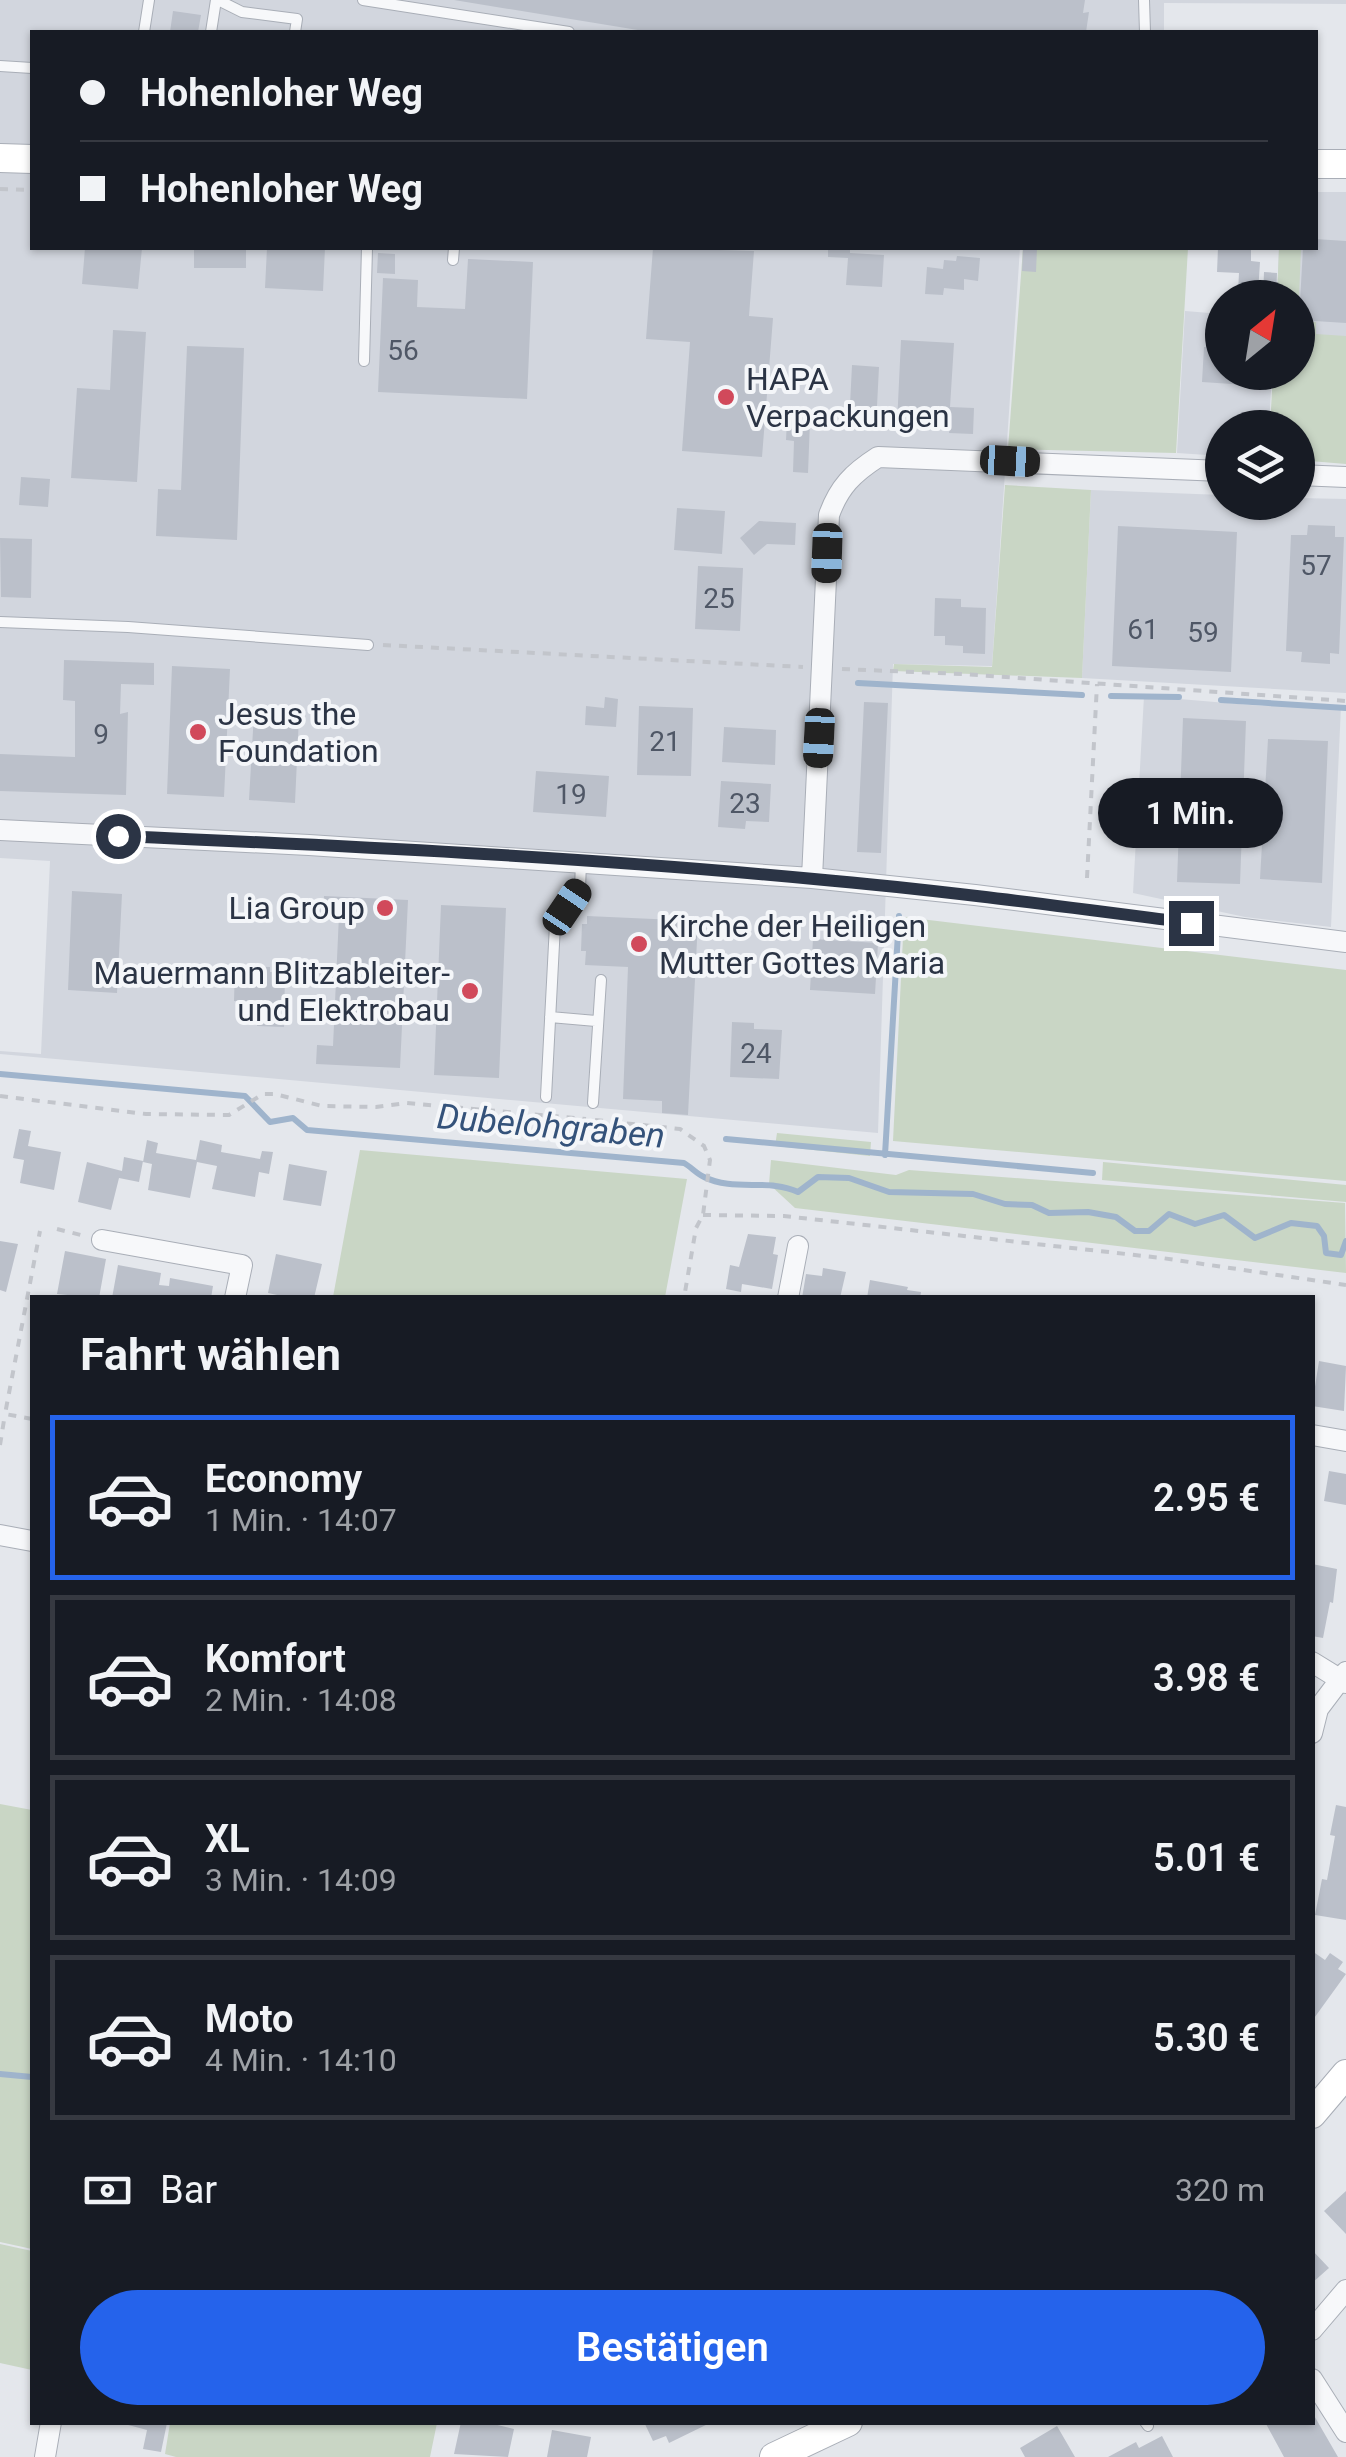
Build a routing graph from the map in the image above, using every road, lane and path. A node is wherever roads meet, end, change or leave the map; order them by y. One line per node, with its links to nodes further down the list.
1 (150, 0): 5 (lane)
2 (217, 0): 6 (lane); 7 (lane)
3 (363, 0): 8 (lane)
4 (1144, 0): 9 (lane)
5 (144, 30)
6 (211, 30)
7 (295, 30)
8 (557, 30)
9 (1145, 30)
10 (0, 66): 11 (lane)
11 (30, 68)
12 (0, 158): 13 (street)
13 (30, 159)
14 (1318, 164): 15 (street)
15 (1346, 164)
16 (0, 190): 17 (path)
17 (30, 190)
18 (367, 250): 19 (lane)
19 (364, 361)
20 (1205, 471): 25 (street)
21 (1315, 476): 22 (street)
22 (1346, 477)
23 (0, 622): 24 (lane)
24 (368, 645): 25 (path)
25 (822, 668): 26 (path); 30 (street)
26 (1097, 684): 27 (path); 31 (path)
27 (1346, 701)
28 (0, 830): 29 (street)
29 (581, 862): 30 (street); 34 (lane)
30 (812, 878): 32 (street)
31 (1087, 878)
32 (1346, 942)
33 (600, 980): 35 (lane)
34 (550, 1017): 35 (lane); 37 (lane)
35 (596, 1021): 38 (lane)
36 (0, 1096): 39 (path)
37 (546, 1097)
38 (593, 1102)
39 (704, 1215): 44 (path); 46 (path)
40 (56, 1229): 42 (path)
41 (40, 1231): 48 (path)
42 (102, 1240): 45 (street)
43 (798, 1246): 47 (street)
44 (1346, 1285)
45 (236, 1295)
46 (685, 1295)
47 (789, 1295)
48 (5, 1414): 49 (path); 52 (path)
49 (30, 1420)
50 (1315, 1436): 51 (street)
51 (1346, 1441)
52 (0, 1446)
53 (0, 1535): 54 (street)
54 (30, 1541)
55 (1315, 1664): 56 (street)
56 (1344, 1678): 57 (street)
57 (1315, 1721)
58 (1346, 2074): 59 (street)
59 (1315, 2110)
60 (1346, 2290): 61 (street)
61 (1315, 2326)
62 (1315, 2384): 65 (street)
63 (50, 2425): 66 (street)
64 (820, 2429): 67 (street)
65 (1346, 2432)
66 (45, 2457)
67 (774, 2457)

